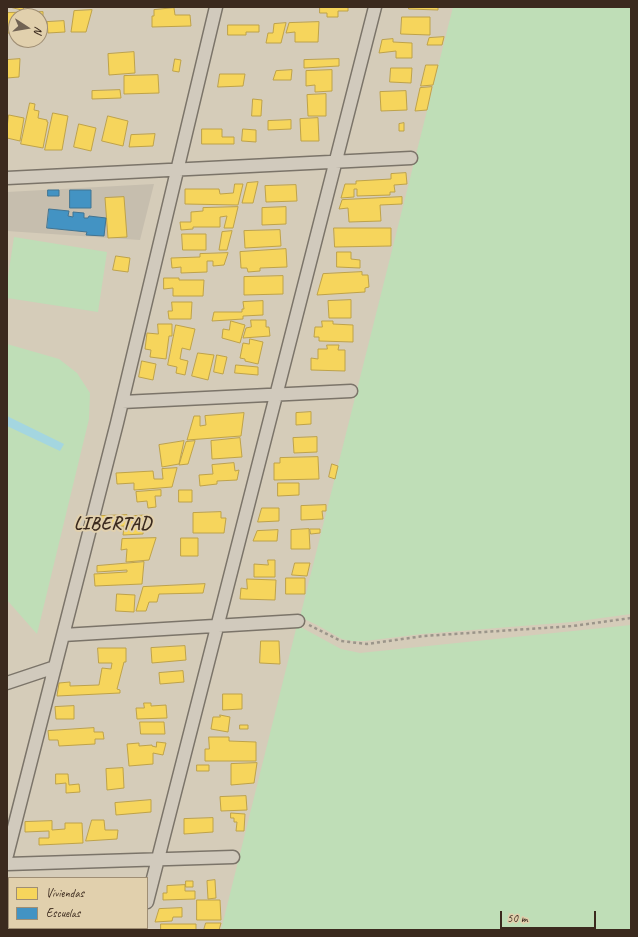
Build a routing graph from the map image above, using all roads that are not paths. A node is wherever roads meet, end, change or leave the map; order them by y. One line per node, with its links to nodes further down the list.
1 (216, 7): 5 (street)
2 (375, 7): 4 (street)
3 (411, 158): 4 (street)
4 (335, 162): 5 (street); 8 (street)
5 (177, 170): 6 (street); 9 (street)
6 (7, 178)
7 (351, 390): 8 (street)
8 (276, 394): 9 (street); 11 (street)
9 (122, 402): 12 (street)
10 (298, 621): 11 (street)
11 (216, 626): 12 (street); 17 (street)
12 (63, 635): 13 (street)
13 (55, 667): 14 (street); 15 (street)
14 (7, 682)
15 (7, 855)
16 (233, 857): 17 (street)
17 (158, 860): 18 (street); 19 (street)
18 (7, 864)
19 (148, 898)

